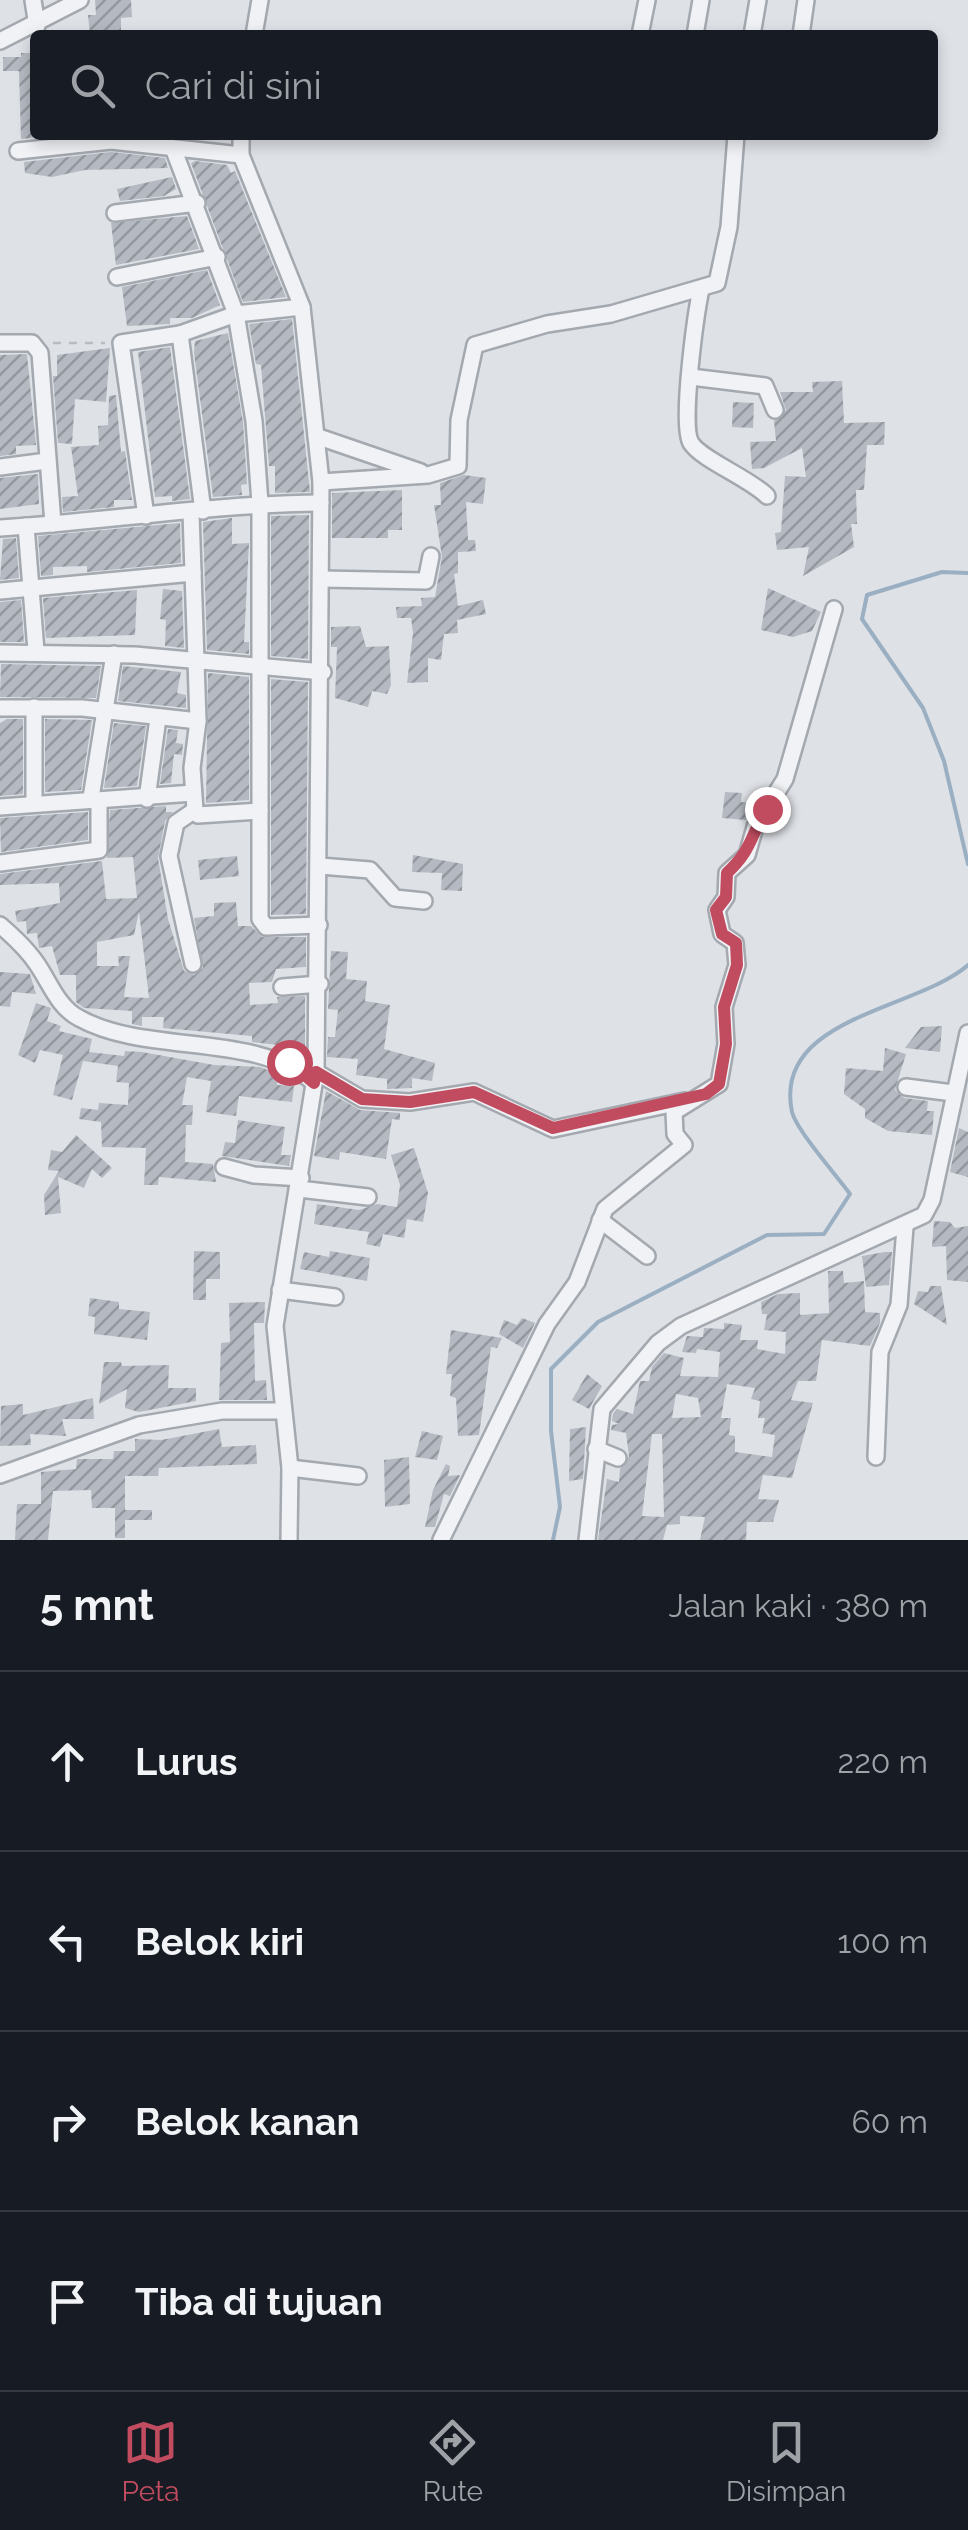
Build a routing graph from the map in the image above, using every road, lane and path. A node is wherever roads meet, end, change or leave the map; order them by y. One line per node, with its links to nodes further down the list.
1 (32, 0): 8 (street)
2 (80, 0): 8 (street)
3 (260, 0): 9 (street)
4 (647, 0): 10 (street)
5 (701, 0): 11 (street)
6 (758, 0): 12 (street)
7 (806, 0): 13 (street)
8 (37, 26): 14 (street)
9 (255, 30)
10 (641, 30)
11 (696, 30)
12 (753, 30)
13 (803, 30)
14 (0, 41)
15 (241, 140): 19 (street)
16 (736, 140): 24 (street)
17 (173, 148): 18 (street); 19 (street); 20 (street)
18 (18, 151)
19 (241, 154): 25 (street)
20 (197, 202): 21 (street); 22 (street)
21 (114, 213)
22 (218, 258): 23 (street); 26 (street)
23 (117, 277)
24 (701, 289): 31 (street); 36 (street)
25 (302, 307): 26 (street); 33 (street)
26 (236, 314): 27 (street); 40 (street)
27 (180, 334): 30 (street); 41 (street)
28 (0, 343): 29 (street)
29 (32, 343): 30 (path); 34 (street)
30 (121, 343): 42 (street)
31 (691, 377): 32 (street); 38 (street)
32 (775, 410)
33 (316, 436): 36 (street); 37 (street)
34 (48, 461): 35 (street); 43 (street)
35 (0, 467)
36 (428, 475): 37 (street)
37 (321, 482): 39 (street)
38 (767, 496)
39 (321, 502): 40 (street); 48 (street)
40 (260, 503): 41 (street); 56 (street)
41 (197, 512): 42 (street); 47 (street)
42 (146, 516): 43 (street)
43 (53, 524): 44 (street)
44 (26, 526): 45 (street); 49 (street)
45 (0, 528)
46 (431, 556): 48 (street)
47 (193, 573): 49 (street); 55 (street)
48 (321, 579): 57 (street)
49 (34, 588): 50 (street); 52 (street)
50 (0, 591)
51 (834, 609): 82 (street)
52 (36, 652): 53 (street); 54 (street)
53 (0, 653)
54 (114, 654): 55 (street); 60 (street)
55 (197, 661): 56 (street); 62 (street)
56 (261, 669): 57 (street); 69 (street)
57 (323, 672): 71 (street)
58 (34, 707): 59 (street); 60 (street); 66 (street)
59 (0, 708)
60 (107, 711): 61 (street); 65 (street)
61 (158, 718): 62 (street); 64 (street)
62 (198, 721): 63 (street)
63 (193, 793): 64 (street); 68 (street)
64 (146, 799): 65 (street)
65 (95, 800): 66 (street); 70 (street)
66 (34, 804): 67 (street)
67 (0, 807)
68 (195, 810): 69 (street); 75 (street)
69 (260, 810): 73 (street)
70 (0, 863)
71 (320, 866): 72 (street); 73 (street)
72 (424, 901)
73 (319, 925): 76 (street)
74 (0, 926): 79 (street)
75 (193, 964)
76 (320, 984): 77 (street); 79 (street)
77 (282, 987)
78 (968, 1033): 81 (street)
79 (315, 1077): 82 (street); 84 (street)
80 (906, 1087): 81 (street)
81 (953, 1093): 87 (street)
82 (685, 1101): 86 (street)
83 (224, 1167): 84 (street)
84 (300, 1184): 85 (street); 89 (street)
85 (368, 1197)
86 (600, 1220): 88 (street); 99 (street)
87 (905, 1227): 92 (street); 93 (street)
88 (648, 1256)
89 (280, 1290): 90 (street); 91 (street)
90 (336, 1298)
91 (283, 1410): 95 (street); 96 (street)
92 (596, 1448): 94 (street); 100 (street)
93 (876, 1457)
94 (618, 1458)
95 (301, 1470): 97 (street); 98 (street)
96 (0, 1475)
97 (358, 1476)
98 (289, 1540)
99 (440, 1540)
100 (587, 1540)

